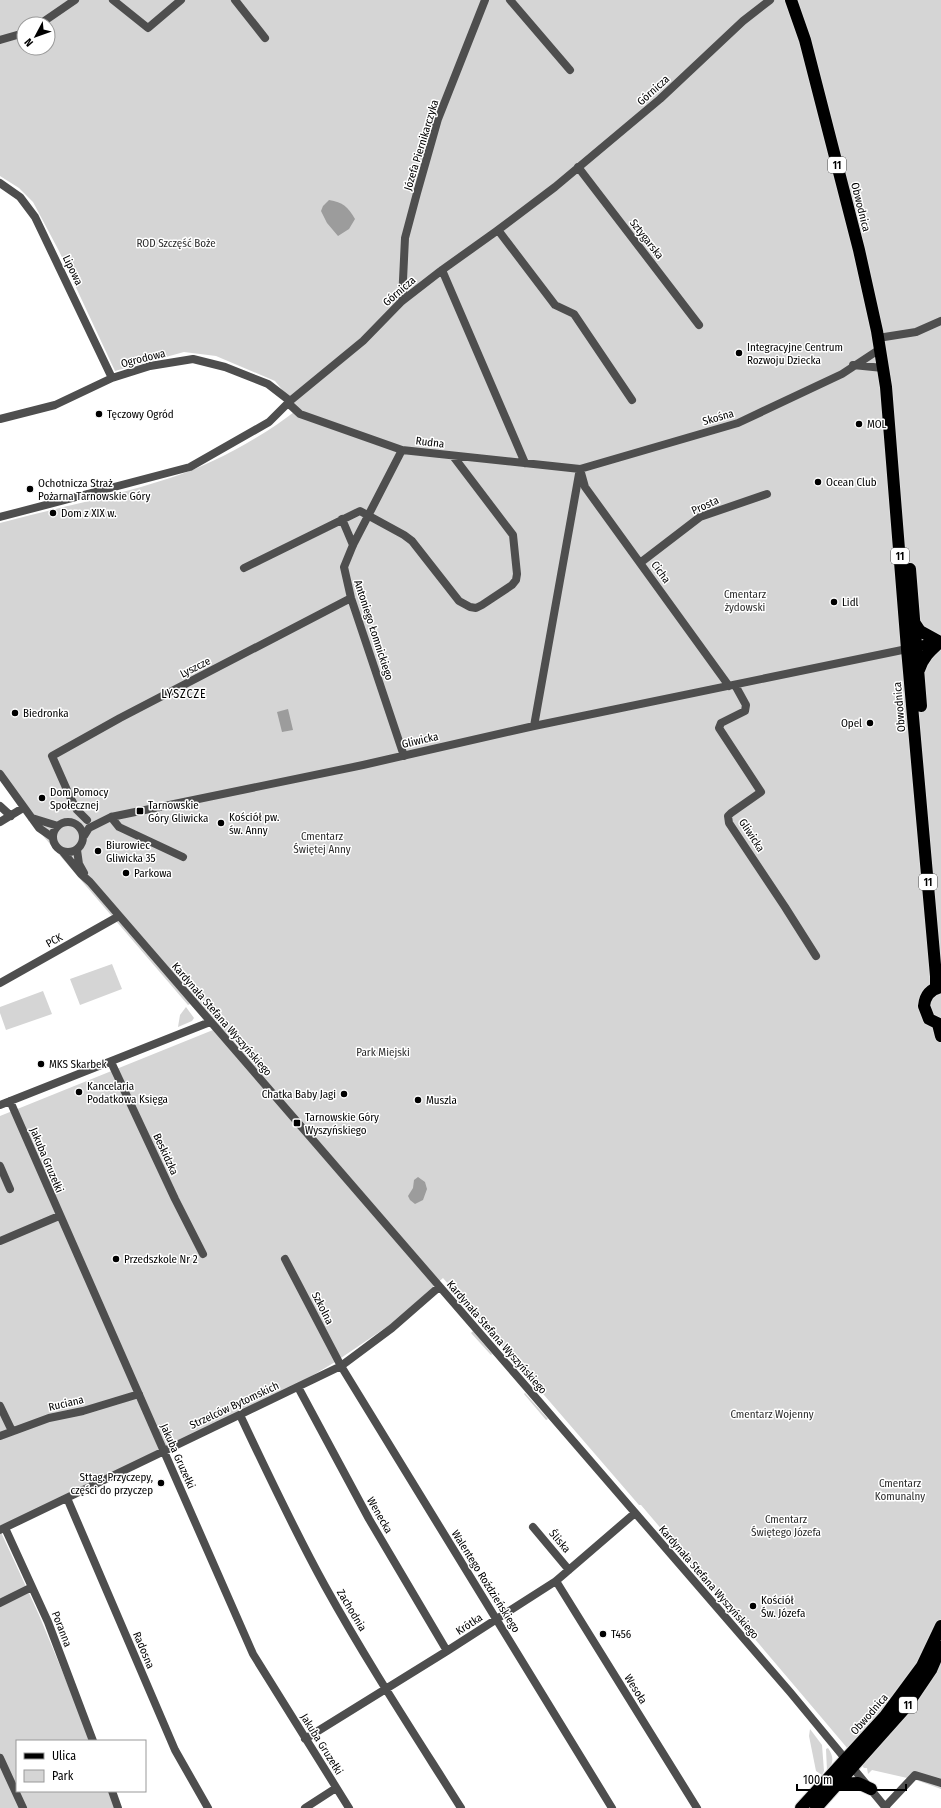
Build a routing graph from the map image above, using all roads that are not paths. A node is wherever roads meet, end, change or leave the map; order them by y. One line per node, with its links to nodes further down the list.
1 (75, 0): 9 (street)
2 (113, 0): 3 (street)
3 (180, 0)
4 (235, 0): 11 (street)
5 (485, 0): 18 (street, Józefa Piernikarczyka)
6 (510, 0): 13 (street)
7 (770, 0): 14 (street, Górnicza)
8 (791, 0): 21 (highway, Obwodnica / 11)
9 (52, 16)
10 (16, 35): 12 (street)
11 (265, 38)
12 (0, 40)
13 (570, 70)
14 (578, 167): 16 (street, Górnicza); 20 (street, Sztygarska)
15 (0, 183): 24 (street, Lipowa)
16 (498, 230): 17 (street, Górnicza); 25 (street)
17 (442, 270): 18 (street, Górnicza); 31 (street)
18 (402, 301): 26 (street, Górnicza)
19 (941, 320): 21 (street, Skośna)
20 (699, 325)
21 (879, 343): 22 (street, Skośna); 23 (highway, Obwodnica / 11)
22 (853, 365): 23 (street); 32 (street, Skośna)
23 (883, 368): 28 (highway, Obwodnica / 11)
24 (112, 378): 26 (street, Ogrodowa); 27 (street, Ogrodowa)
25 (632, 400)
26 (289, 402): 29 (street, Rudna); 35 (street, Górnicza)
27 (0, 419)
28 (890, 424): 41 (highway, Obwodnica / 11); 43 (highway, Obwodnica / 11)
29 (402, 450): 30 (street, Rudna); 34 (street, Antoniego Łomnickiego)
30 (453, 456): 31 (street, Rudna); 34 (street)
31 (525, 463): 32 (street, Rudna)
32 (580, 469): 38 (street, Cicha); 46 (street)
33 (767, 494): 38 (street, Prosta)
34 (369, 515): 36 (street); 37 (street, Antoniego Łomnickiego)
35 (0, 517)
36 (342, 519): 37 (street); 39 (street)
37 (353, 545): 40 (street, Antoniego Łomnickiego)
38 (640, 562): 45 (street, Cicha)
39 (244, 568)
40 (351, 598): 47 (street, Antoniego Łomnickiego); 54 (street, Lyszcze)
41 (914, 622): 42 (highway); 43 (highway, Obwodnica / 11)
42 (940, 642): 43 (main road, Gliwicka); 44 (highway)
43 (912, 648): 44 (highway, Obwodnica / 11); 45 (street, Gliwicka); 68 (highway, Obwodnica / 11)
44 (918, 673): 66 (highway, Obwodnica / 11)
45 (732, 686): 46 (street, Gliwicka); 65 (street, Gliwicka)
46 (534, 726): 47 (street, Gliwicka)
47 (404, 756): 53 (street, Gliwicka)
48 (1, 777): 50 (street)
49 (0, 806): 51 (street)
50 (23, 808): 51 (street); 52 (street)
51 (11, 816): 55 (street)
52 (32, 818): 57 (street); 59 (street)
53 (111, 818): 54 (street, Gliwicka); 58 (street, Gliwicka); 62 (street)
54 (87, 820): 56 (street, Gliwicka)
55 (0, 822)
56 (77, 824): 57 (street); 58 (street)
57 (58, 826): 59 (street)
58 (84, 836): 60 (street)
59 (52, 837): 61 (street)
60 (77, 850): 61 (street); 63 (street, Kardynała Stefana Wyszyńskiego)
61 (63, 852): 63 (street, Kardynała Stefana Wyszyńskiego)
62 (183, 857)
63 (90, 882): 64 (street, Kardynała Stefana Wyszyńskiego)
64 (119, 916): 67 (street, PCK); 69 (street, Kardynała Stefana Wyszyńskiego)
65 (816, 956)
66 (941, 963)
67 (0, 983)
68 (938, 988): 70 (highway)
69 (210, 1022): 72 (street); 81 (street, Kardynała Stefana Wyszyńskiego)
70 (939, 1024): 71 (highway)
71 (941, 1036)
72 (111, 1062): 73 (street); 79 (street, Beskidzka)
73 (10, 1101): 74 (street); 77 (street, Jakuba Gruzełki)
74 (0, 1105)
75 (0, 1166): 76 (street)
76 (10, 1189)
77 (59, 1216): 78 (street); 84 (street, Jakuba Gruzełki)
78 (0, 1241)
79 (203, 1254)
80 (285, 1259): 82 (street, Szkolna)
81 (439, 1287): 82 (street, Strzelców Bytomskich); 91 (street, Kardynała Stefana Wyszyńskiego)
82 (340, 1366): 83 (street, Strzelców Bytomskich); 98 (street, Walentego Roździeńskiego)
83 (298, 1387): 86 (street, Strzelców Bytomskich); 101 (street, Wenecka)
84 (139, 1394): 87 (street, Ruciana); 89 (street, Jakuba Gruzełki)
85 (0, 1406): 87 (street)
86 (240, 1415): 89 (street, Strzelców Bytomskich); 102 (street, Zachodnia)
87 (12, 1431): 88 (street, Ruciana)
88 (0, 1436)
89 (164, 1451): 90 (street, Strzelców Bytomskich); 103 (street, Jakuba Gruzełki)
90 (67, 1498): 93 (street, Strzelców Bytomskich); 115 (street, Radosna)
91 (635, 1513): 94 (street, Krótka); 106 (street, Kardynała Stefana Wyszyńskiego)
92 (534, 1527): 94 (street, Śliska)
93 (2, 1529): 96 (street, Poranna)
94 (569, 1570): 95 (street, Krótka)
95 (556, 1581): 98 (street, Krótka); 120 (street, Wesoła)
96 (32, 1588): 97 (street); 104 (street, Poranna)
97 (0, 1603)
98 (497, 1619): 101 (street, Krótka); 119 (street, Walentego Roździeńskiego)
99 (941, 1626): 106 (highway, Obwodnica / 11)
100 (941, 1647): 106 (highway, Obwodnica / 11)
101 (447, 1651): 102 (street, Krótka)
102 (386, 1688): 103 (street, Krótka); 118 (street, Zachodnia)
103 (305, 1738): 109 (street, Jakuba Gruzełki)
104 (93, 1740)
105 (0, 1758): 113 (street)
106 (850, 1763): 108 (highway, Obwodnica / 11); 110 (street, Kardynała Stefana Wyszyńskiego); 121 (highway, Obwodnica / 11)
107 (941, 1783): 112 (street)
108 (838, 1784): 110 (highway); 122 (highway, Obwodnica / 11)
109 (336, 1788): 116 (street); 117 (street, Jakuba Gruzełki)
110 (871, 1789): 112 (street, Kardynała Stefana Wyszyńskiego)
111 (112, 1792): 114 (street)
112 (885, 1807)
113 (22, 1808)
114 (118, 1808)
115 (208, 1808)
116 (305, 1808)
117 (349, 1808)
118 (462, 1808)
119 (612, 1808)
120 (697, 1808)
121 (802, 1808)
122 (816, 1808)

